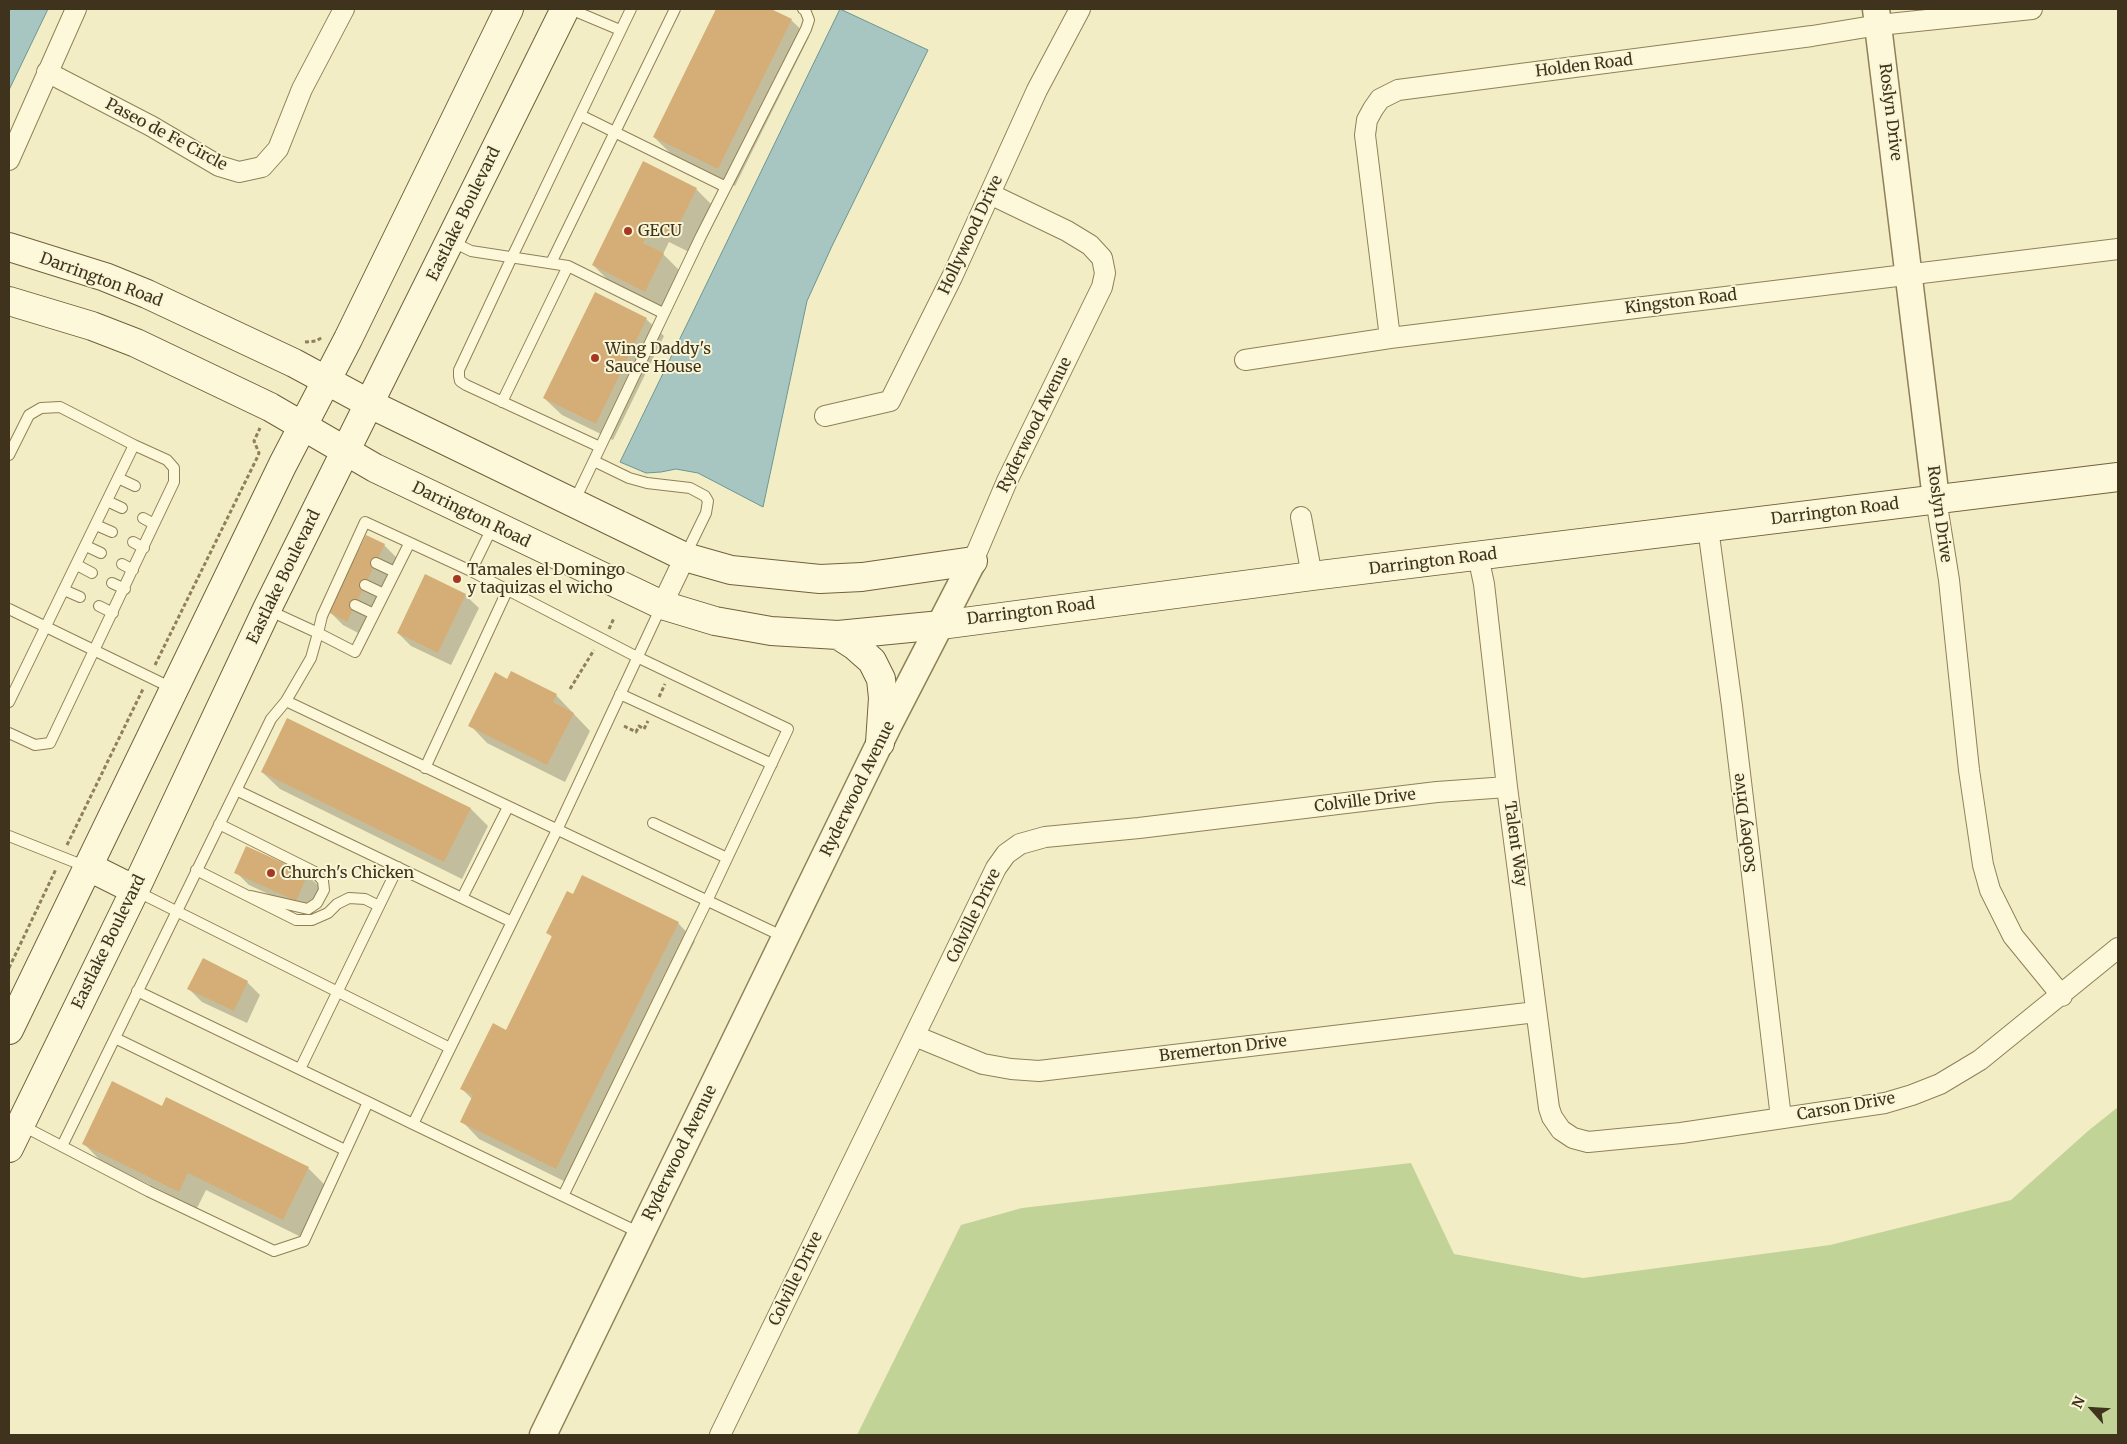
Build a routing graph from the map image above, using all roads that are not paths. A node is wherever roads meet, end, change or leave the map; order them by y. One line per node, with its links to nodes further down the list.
1 (76, 9): 13 (street)
2 (344, 9): 13 (street, Paseo de Fe Circle)
3 (509, 9): 30 (main road)
4 (565, 9): 19 (main road, Eastlake Boulevard)
5 (570, 9): 12 (lane)
6 (631, 9): 12 (lane)
7 (675, 9): 15 (lane)
8 (803, 9): 17 (lane)
9 (1080, 9): 18 (street, Hollywood Drive)
10 (2032, 9): 11 (street, Holden Road)
11 (1878, 17): 25 (street, Roslyn Drive); 28 (street, Holden Road)
12 (620, 30): 14 (lane)
13 (46, 72): 16 (street)
14 (580, 115): 15 (lane); 22 (lane)
15 (615, 132): 17 (lane); 23 (lane)
16 (9, 160)
17 (726, 187): 27 (lane)
18 (990, 194): 33 (street, Hollywood Drive); 61 (street, Ryderwood Avenue)
19 (450, 241): 22 (lane); 32 (main road, Eastlake Boulevard)
20 (9, 247): 30 (main road, Darrington Road)
21 (2118, 249): 25 (street, Kingston Road)
22 (512, 257): 23 (lane); 31 (lane)
23 (551, 263): 24 (lane)
24 (568, 266): 27 (lane); 31 (lane)
25 (1910, 274): 28 (street, Kingston Road); 43 (street, Roslyn Drive)
26 (9, 301): 34 (main road, Darrington Road)
27 (663, 313): 36 (lane)
28 (1390, 338): 29 (street, Kingston Road)
29 (1245, 360)
30 (326, 381): 32 (main road, Darrington Road); 34 (main road)
31 (502, 402): 36 (lane)
32 (370, 404): 37 (main road, Eastlake Boulevard); 45 (main road, Darrington Road)
33 (825, 416)
34 (303, 426): 37 (main road, Darrington Road); 90 (main road)
35 (134, 444): 38 (lane); 41 (lane); 50 (lane)
36 (600, 447): 39 (lane)
37 (345, 452): 51 (main road, Darrington Road); 81 (main road, Eastlake Boulevard)
38 (9, 455)
39 (594, 462): 45 (lane); 60 (lane)
40 (2118, 477): 43 (main road, Darrington Road)
41 (118, 478): 42 (lane); 44 (lane)
42 (135, 486)
43 (1936, 499): 52 (main road, Darrington Road); 120 (street, Roslyn Drive)
44 (107, 501): 46 (lane); 49 (lane)
45 (573, 503): 60 (main road, Darrington Road)
46 (122, 508)
47 (1301, 517): 69 (street)
48 (143, 518): 50 (lane)
49 (96, 524): 53 (lane); 56 (lane)
50 (154, 524): 57 (lane)
51 (493, 526): 66 (lane); 78 (main road, Darrington Road)
52 (1708, 528): 59 (main road, Darrington Road); 128 (street, Scobey Drive)
53 (112, 532)
54 (133, 542): 57 (lane)
55 (409, 544): 66 (lane); 67 (lane); 86 (lane)
56 (86, 546): 58 (lane); 64 (lane)
57 (144, 548): 65 (lane)
58 (101, 553)
59 (1478, 556): 69 (main road, Darrington Road); 98 (street, Talent Way)
60 (685, 557): 61 (main road, Darrington Road); 78 (street)
61 (973, 561): 84 (street, Ryderwood Avenue)
62 (376, 563): 67 (lane)
63 (122, 564): 65 (lane)
64 (77, 565): 68 (lane); 73 (lane)
65 (134, 570): 72 (lane)
66 (471, 571): 74 (lane)
67 (395, 572): 75 (lane)
68 (92, 573)
69 (1312, 576): 84 (main road, Darrington Road)
70 (112, 582): 72 (lane)
71 (365, 585): 75 (lane)
72 (125, 589): 82 (lane)
73 (64, 590): 76 (lane); 85 (lane)
74 (507, 591): 89 (lane); 97 (lane)
75 (384, 594): 83 (lane)
76 (80, 597)
77 (355, 605): 83 (lane)
78 (662, 605): 87 (main road, Darrington Road); 89 (lane)
79 (99, 606): 82 (lane)
80 (9, 609): 85 (lane)
81 (267, 609): 86 (lane); 109 (main road, Eastlake Boulevard)
82 (113, 613): 88 (lane)
83 (374, 614): 86 (lane)
84 (941, 625): 87 (main road, Darrington Road); 95 (street, Ryderwood Avenue)
85 (46, 627): 88 (lane); 93 (lane)
86 (318, 633): 92 (lane)
87 (838, 635): 95 (main road)
88 (95, 651): 90 (lane); 94 (lane)
89 (637, 657): 91 (lane); 96 (lane)
90 (174, 690): 106 (main road)
91 (620, 694): 96 (lane); 103 (lane)
92 (286, 701): 97 (lane); 99 (lane)
93 (9, 702)
94 (9, 733)
95 (880, 743): 116 (street, Ryderwood Avenue)
96 (772, 764): 105 (lane)
97 (425, 768): 100 (lane)
98 (1507, 787): 121 (street, Talent Way); 123 (street, Colville Drive)
99 (236, 790): 102 (lane); 107 (lane)
100 (508, 807): 103 (lane); 111 (lane)
101 (653, 823): 105 (lane)
102 (219, 824): 108 (lane); 110 (lane)
103 (557, 830): 112 (lane); 115 (lane)
104 (9, 836): 106 (lane)
105 (728, 858): 112 (lane)
106 (89, 867): 109 (main road); 122 (main road)
107 (398, 868): 111 (lane); 113 (lane)
108 (196, 870): 110 (lane); 114 (lane)
109 (135, 890): 114 (lane); 131 (main road, Eastlake Boulevard)
110 (252, 896): 113 (lane)
111 (462, 898): 115 (lane)
112 (707, 901): 116 (lane); 134 (lane)
113 (380, 906): 119 (lane)
114 (176, 911): 118 (lane); 119 (lane)
115 (512, 922): 125 (lane)
116 (785, 938): 135 (street, Ryderwood Avenue)
117 (2118, 948): 120 (street, Carson Drive)
118 (137, 991): 124 (lane); 126 (lane)
119 (338, 992): 125 (lane); 126 (lane)
120 (2062, 996): 128 (street, Carson Drive)
121 (1536, 1012): 123 (street, Bremerton Drive); 130 (street, Talent Way)
122 (9, 1030)
123 (915, 1036): 137 (street, Colville Drive)
124 (115, 1038): 132 (lane); 133 (lane)
125 (450, 1048): 129 (lane)
126 (300, 1069): 127 (lane)
127 (368, 1102): 129 (lane); 133 (lane)
128 (1781, 1118): 130 (street, Carson Drive)
129 (413, 1124): 134 (lane)
130 (1561, 1130)
131 (15, 1136): 132 (lane)
132 (62, 1146): 133 (lane)
133 (345, 1150)
134 (563, 1196): 135 (lane)
135 (641, 1234): 136 (street, Ryderwood Avenue)
136 (543, 1435)
137 (720, 1435)

